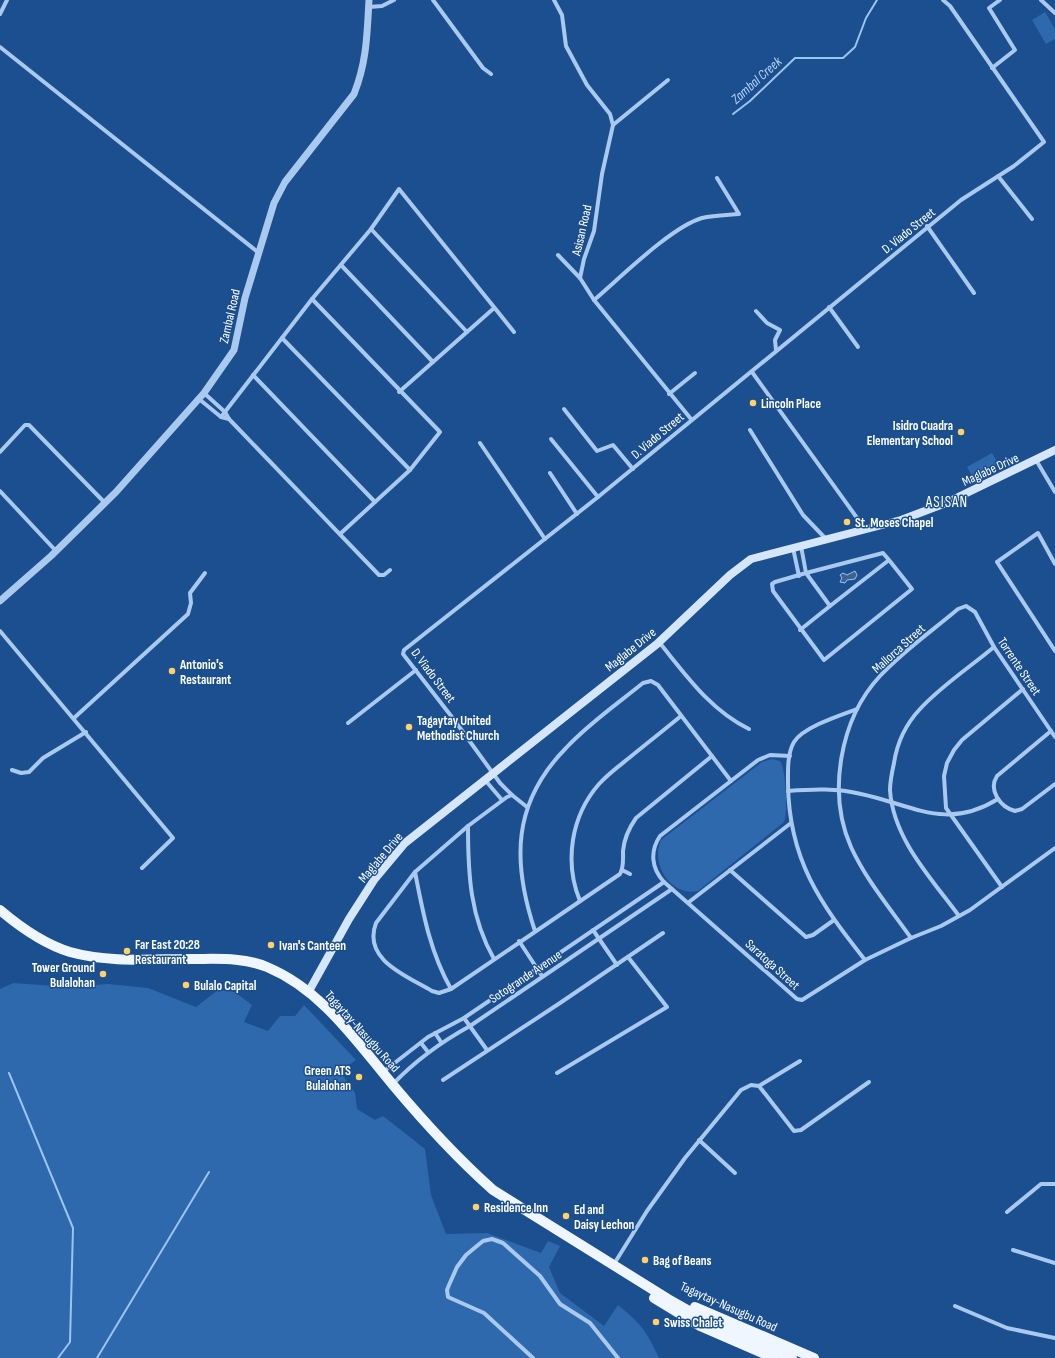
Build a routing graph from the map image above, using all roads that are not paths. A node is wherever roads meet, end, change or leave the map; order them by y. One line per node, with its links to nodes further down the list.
1 (7, 0): 10 (street)
2 (394, 0): 8 (street)
3 (433, 0): 13 (street)
4 (554, 0): 15 (street)
5 (943, 0): 12 (street)
6 (1000, 0): 12 (street)
7 (1042, 0): 9 (street)
8 (369, 4): 21 (street, Zambal Road)
9 (1055, 13)
10 (0, 14)
11 (0, 47): 21 (street)
12 (992, 68): 16 (street, D. Viado Street)
13 (491, 74)
14 (668, 80): 15 (street)
15 (613, 125): 24 (street, Asisan Road)
16 (998, 176): 18 (street); 19 (street, D. Viado Street)
17 (717, 178): 27 (street)
18 (1032, 219)
19 (927, 226): 25 (street); 28 (street, D. Viado Street)
20 (371, 229): 23 (street); 29 (street); 31 (street)
21 (259, 253): 41 (street, Zambal Road)
22 (558, 255): 24 (street)
23 (341, 264): 26 (street); 36 (street)
24 (580, 278): 27 (street)
25 (974, 293)
26 (312, 299): 33 (street); 40 (street)
27 (594, 300): 42 (street)
28 (829, 307): 34 (street); 35 (street, D. Viado Street)
29 (493, 309): 31 (street); 32 (street)
30 (756, 311): 35 (street)
31 (467, 332): 36 (street)
32 (514, 332)
33 (282, 338): 39 (street); 56 (street)
34 (858, 347)
35 (776, 350): 37 (street, D. Viado Street)
36 (433, 362): 40 (street)
37 (752, 372): 48 (street, D. Viado Street); 64 (street)
38 (695, 373): 42 (street)
39 (253, 375): 45 (street); 61 (street)
40 (399, 392): 56 (street)
41 (204, 393): 43 (street, Zambal Road); 45 (street)
42 (669, 394): 48 (street)
43 (199, 399): 46 (street); 62 (street, Zambal Road)
44 (564, 409): 55 (street)
45 (225, 412): 46 (street); 47 (street)
46 (221, 417): 47 (street)
47 (229, 419): 65 (street)
48 (691, 419): 55 (street, D. Viado Street)
49 (750, 430): 67 (street)
50 (551, 439): 60 (street)
51 (480, 443): 66 (street)
52 (1055, 450): 54 (main road, Maglabe Drive)
53 (0, 452): 62 (street)
54 (1036, 460): 59 (street); 64 (main road, Maglabe Drive)
55 (632, 469): 60 (street, D. Viado Street)
56 (410, 470): 61 (street)
57 (550, 473): 63 (street)
58 (0, 491): 69 (street)
59 (1055, 492)
60 (598, 497): 63 (street, D. Viado Street)
61 (375, 502): 65 (street)
62 (105, 503): 69 (street, Zambal Road)
63 (577, 514): 66 (street, D. Viado Street)
64 (865, 530): 67 (main road, Maglabe Drive)
65 (340, 534): 72 (street)
66 (546, 539): 84 (street, D. Viado Street)
67 (826, 539): 68 (main road, Maglabe Drive)
68 (797, 547): 74 (street); 75 (street); 81 (main road, Maglabe Drive)
69 (56, 551): 76 (street, Zambal Road)
70 (889, 560): 74 (street); 77 (street); 79 (street)
71 (1055, 564): 83 (street)
72 (390, 570)
73 (205, 573): 88 (street)
74 (806, 573): 75 (street); 77 (street)
75 (799, 576): 79 (street)
76 (0, 601)
77 (830, 606): 79 (street)
78 (969, 607): 82 (street, Torrente Street); 86 (street, Mallorca Street)
79 (800, 630)
80 (0, 631): 88 (street)
81 (660, 642): 90 (street); 97 (main road, Maglabe Drive)
82 (994, 647): 85 (street, Torrente Street); 106 (street)
83 (1055, 651)
84 (416, 670): 89 (street); 97 (street, D. Viado Street)
85 (1023, 689): 91 (street, Torrente Street); 108 (street)
86 (857, 709): 95 (street); 101 (street, Mallorca Street)
87 (681, 716): 94 (street); 107 (street); 120 (street)
88 (74, 718): 92 (street)
89 (348, 722)
90 (749, 729)
91 (1051, 731): 93 (street, Torrente Street); 104 (street)
92 (86, 732): 96 (street); 112 (street)
93 (1055, 737)
94 (712, 756): 99 (street); 113 (street)
95 (790, 756): 99 (street, Saratoga Street); 102 (street)
96 (12, 770)
97 (493, 772): 98 (main road, Maglabe Drive); 103 (street, D. Viado Street)
98 (485, 780): 105 (street); 138 (main road, Maglabe Drive)
99 (731, 781): 117 (street, Saratoga Street)
100 (1055, 784): 104 (street)
101 (838, 790): 102 (street); 106 (street); 129 (street, Mallorca Street)
102 (788, 791): 109 (street)
103 (512, 795): 105 (street); 107 (street, D. Viado Street)
104 (998, 799): 108 (street)
105 (502, 800): 110 (street)
106 (891, 801): 108 (street); 123 (street)
107 (527, 807): 126 (street)
108 (949, 815): 118 (street)
109 (791, 822): 114 (street); 124 (street)
110 (468, 826): 115 (street); 132 (street)
111 (1055, 848): 118 (street, Saratoga Street)
112 (142, 868)
113 (622, 870): 116 (street); 120 (street)
114 (730, 870): 121 (street); 124 (street)
115 (415, 872): 137 (street); 137 (street)
116 (630, 874)
117 (664, 882): 119 (street, Saratoga Street); 125 (street, Sotogrande Avenue)
118 (1002, 887): 123 (street, Saratoga Street)
119 (672, 889): 121 (street, Saratoga Street); 128 (street, Sotogrande Avenue)
120 (580, 901): 126 (street)
121 (689, 902): 133 (street, Saratoga Street)
122 (0, 910): 138 (main road, Tagaytay-Nasugbu Road)
123 (959, 916): 129 (street, Saratoga Street)
124 (834, 920): 133 (street)
125 (593, 930): 128 (street); 135 (street, Sotogrande Avenue)
126 (535, 931): 130 (street)
127 (663, 933): 131 (street)
128 (599, 937): 134 (street); 136 (street, Sotogrande Avenue)
129 (911, 938): 133 (street, Saratoga Street)
130 (519, 941): 132 (street); 135 (street)
131 (628, 957): 134 (street); 148 (street)
132 (494, 959): 137 (street)
133 (865, 960)
134 (617, 965): 144 (street)
135 (537, 968): 136 (street); 139 (street, Sotogrande Avenue)
136 (542, 976): 140 (street, Sotogrande Avenue)
137 (451, 989)
138 (309, 991): 147 (main road, Tagaytay-Nasugbu Road)
139 (464, 1018): 140 (street); 141 (street, Sotogrande Avenue)
140 (470, 1026): 143 (street, Sotogrande Avenue); 144 (street)
141 (435, 1033): 142 (street, Sotogrande Avenue); 143 (street)
142 (421, 1042): 145 (street); 147 (street, Sotogrande Avenue)
143 (441, 1042): 145 (street, Sotogrande Avenue)
144 (487, 1050): 149 (street)
145 (428, 1052): 151 (street, Sotogrande Avenue)
146 (800, 1061): 152 (street)
147 (383, 1072): 151 (main road, Tagaytay-Nasugbu Road)
148 (557, 1073)
149 (443, 1080)
150 (869, 1082): 152 (street)
151 (392, 1084): 159 (main road, Tagaytay-Nasugbu Road)
152 (758, 1086): 153 (street)
153 (699, 1140): 154 (street); 159 (street)
154 (735, 1173)
155 (1055, 1184): 156 (street)
156 (1006, 1212)
157 (1013, 1250): 158 (street)
158 (1055, 1263)
159 (613, 1266): 164 (main road, Tagaytay-Nasugbu Road); 165 (main road, Tagaytay-Nasugbu Road); 166 (main road, Tagaytay-Nasugbu Road)
160 (955, 1306): 161 (street)
161 (1055, 1338)
162 (532, 1358): 163 (street)
163 (618, 1358)
164 (774, 1358)
165 (792, 1358)
166 (814, 1358)

